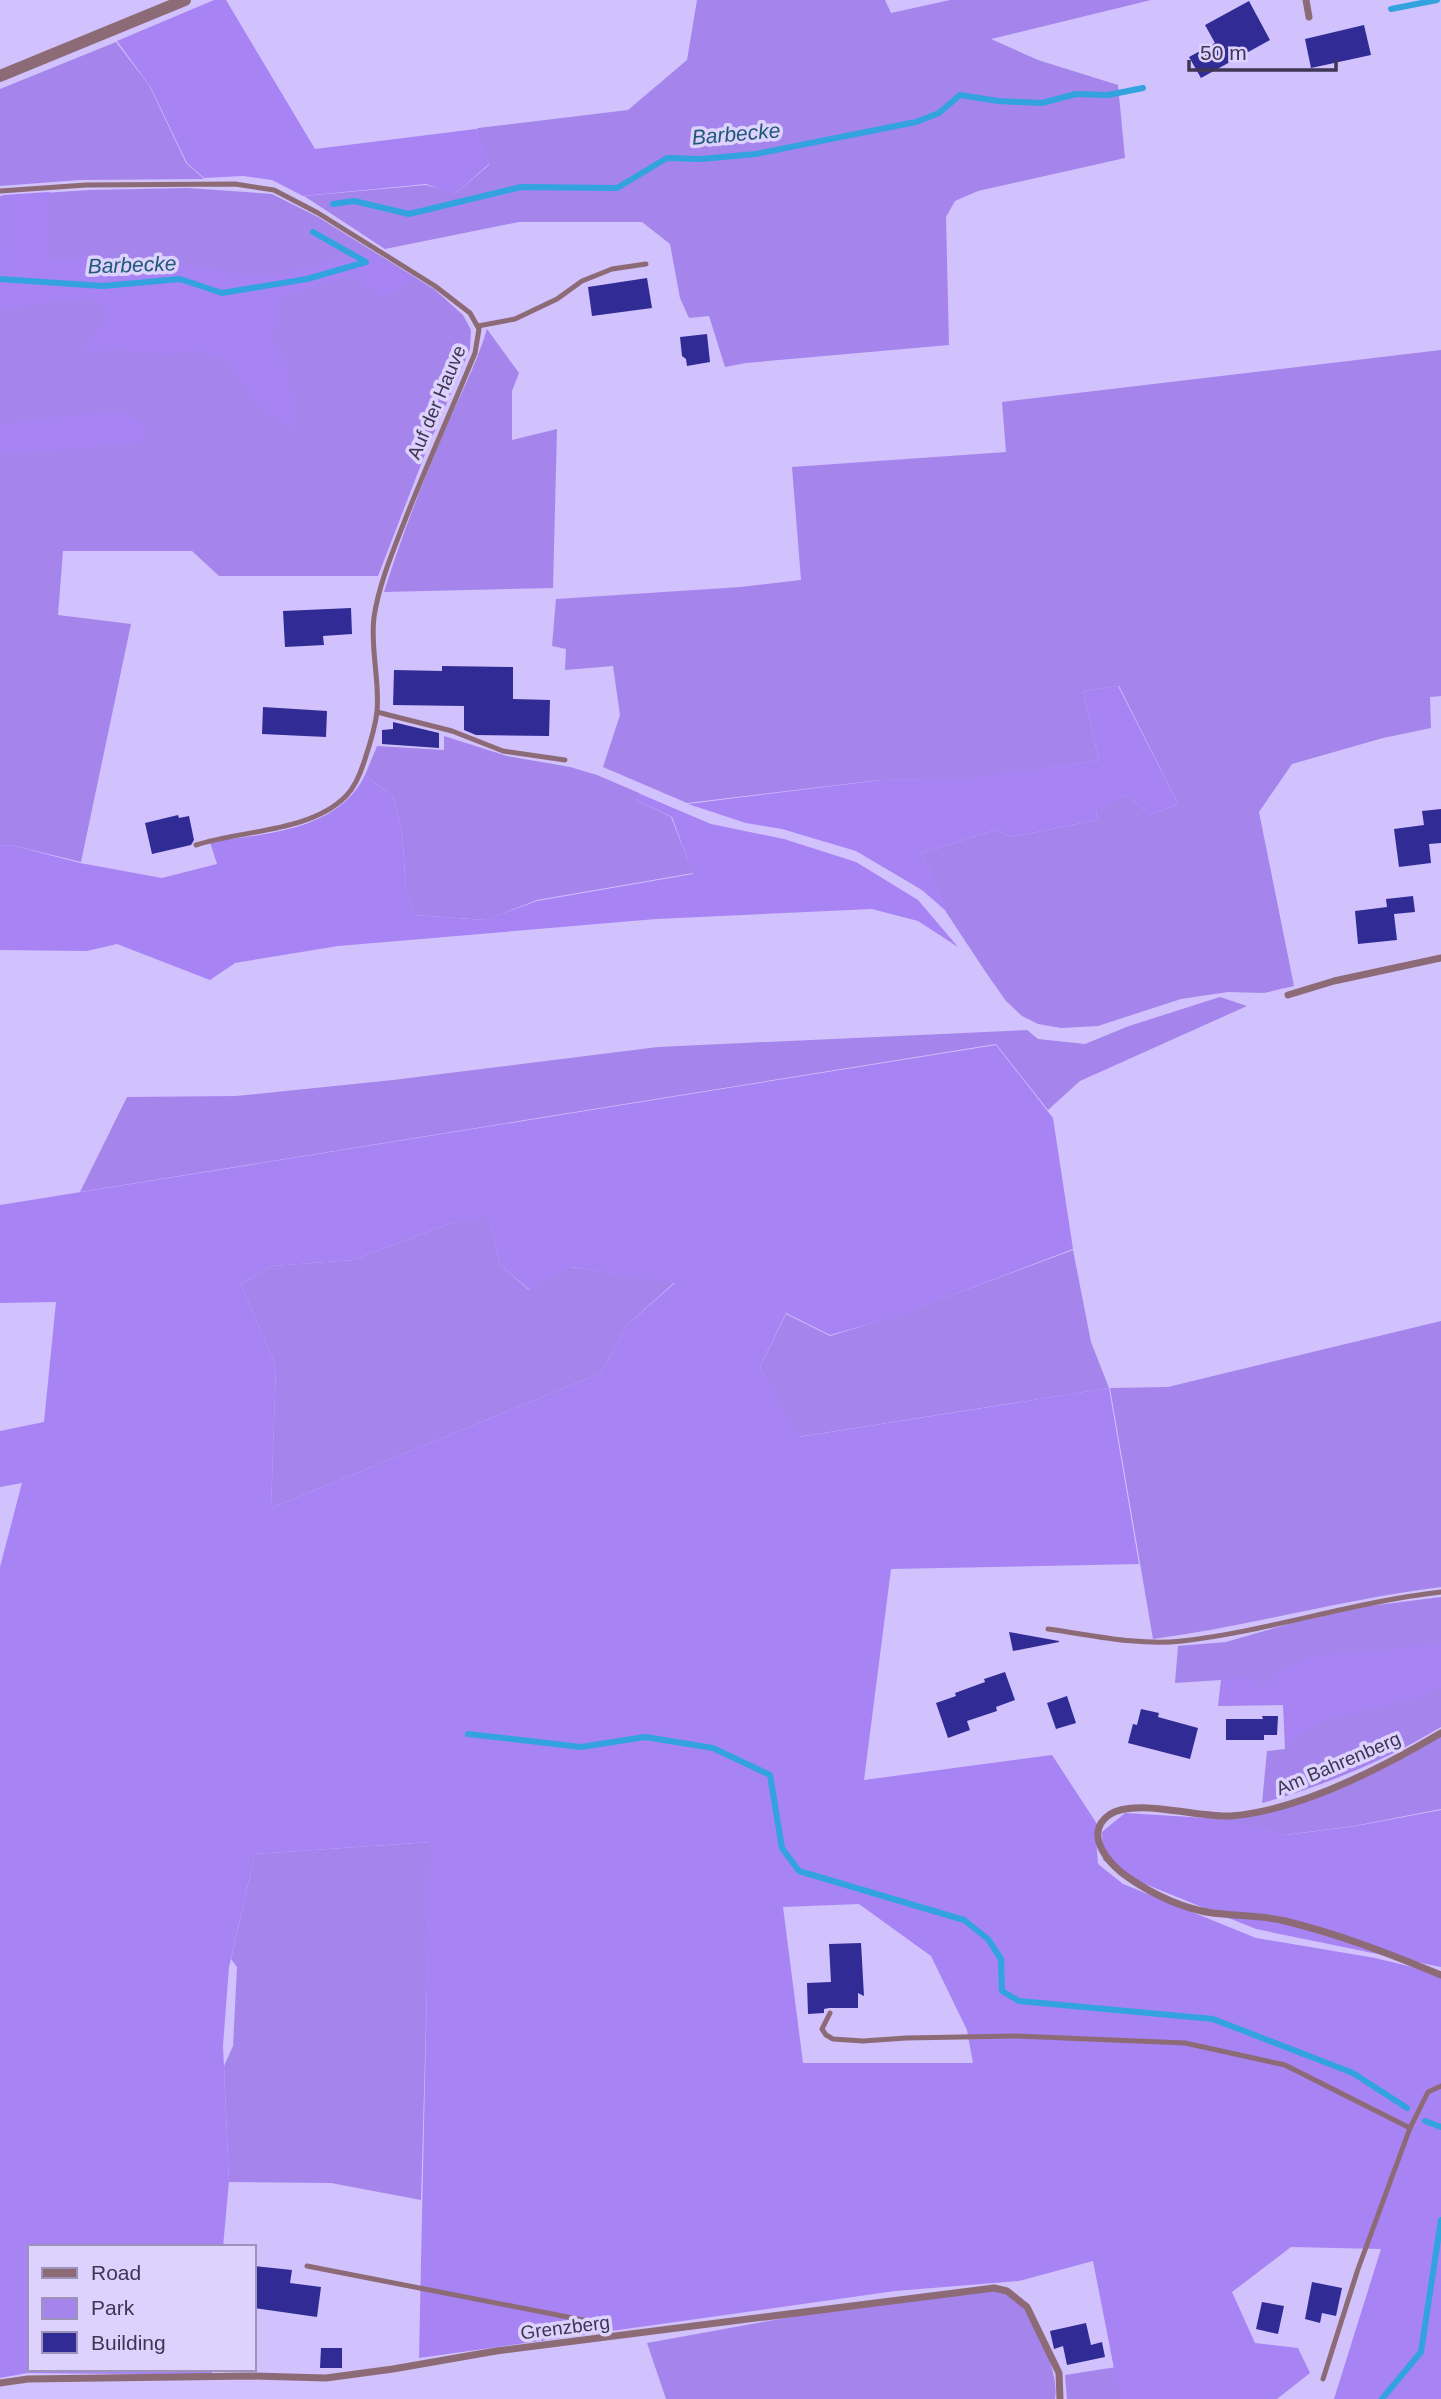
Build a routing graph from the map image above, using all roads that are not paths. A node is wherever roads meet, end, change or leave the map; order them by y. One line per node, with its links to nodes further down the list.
1 (185, 0): 4 (street)
2 (1306, 0): 3 (street)
3 (1309, 17)
4 (0, 76)
5 (0, 191): 7 (lane, Auf der Hauve)
6 (646, 264): 7 (lane)
7 (478, 326): 8 (lane, Auf der Hauve)
8 (377, 712): 9 (lane); 10 (lane, Auf der Hauve)
9 (565, 760)
10 (196, 845)
11 (1441, 958): 12 (street)
12 (1288, 995)
13 (1441, 1592): 14 (lane)
14 (1048, 1629)
15 (1441, 1733): 16 (street, Am Bahrenberg)
16 (1441, 1975)
17 (830, 2012): 19 (lane)
18 (1441, 2086): 19 (lane)
19 (1410, 2128): 22 (lane)
20 (307, 2266): 21 (lane)
21 (603, 2338): 23 (street, Grenzberg); 24 (street, Grenzberg)
22 (1323, 2379)
23 (0, 2383)
24 (1060, 2399)

